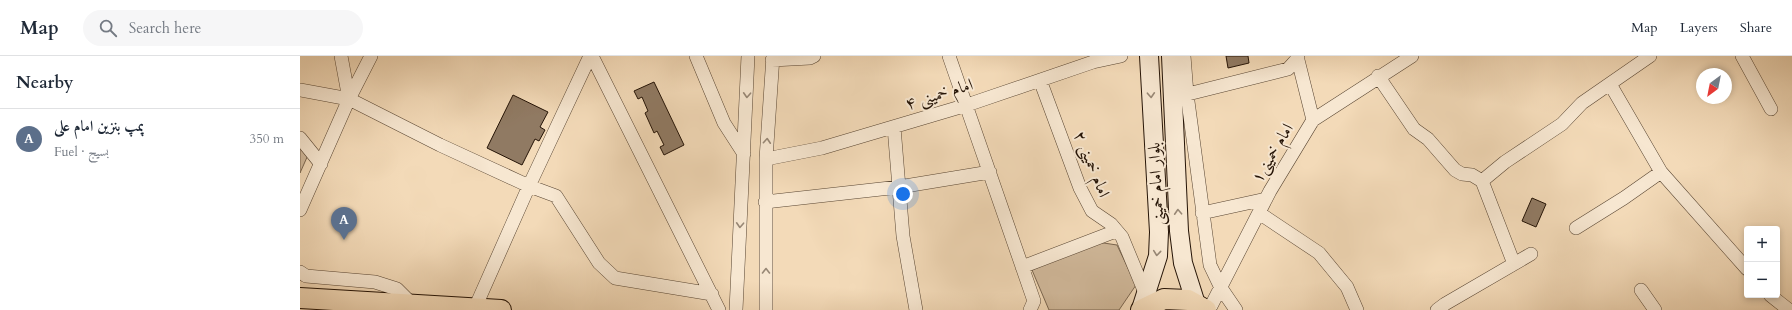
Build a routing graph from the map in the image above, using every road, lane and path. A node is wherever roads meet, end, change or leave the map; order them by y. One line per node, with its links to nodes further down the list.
1 (341, 56): 22 (street)
2 (371, 56): 22 (street)
3 (591, 56): 34 (street); 50 (street)
4 (696, 56): 28 (street)
5 (748, 56): 28 (street, one-way to 28)
6 (814, 56): 16 (street)
7 (949, 56): 23 (street)
8 (1121, 56): 18 (street, امام خمینی ۴)
9 (1149, 56): 54 (main road, بلوار امام خمینی, one-way to 54)
10 (1171, 56): 21 (main road, بلوار امام خمینی)
11 (1184, 56): 21 (street)
12 (1412, 56): 17 (street, امام خمینی۱)
13 (1650, 56): 19 (street)
14 (1742, 56): 24 (street)
15 (1298, 57): 21 (street); 25 (street)
16 (772, 58): 29 (street, one-way to 16)
17 (1378, 76): 25 (street, امام خمینی۱); 33 (street)
18 (1040, 80): 23 (street, امام خمینی ۴); 42 (street, امام خمینی ۲)
19 (1610, 84): 32 (street); 33 (street)
20 (300, 90): 22 (street)
21 (1180, 96): 39 (street); 56 (main road, بلوار امام خمینی, one-way to 21)
22 (349, 99): 30 (street); 34 (street)
23 (967, 105): 26 (street, امام خمینی ۴); 31 (street)
24 (1771, 109)
25 (1313, 120): 36 (street, امام خمینی۱)
26 (894, 127): 29 (street, امام خمینی ۴); 35 (street)
27 (300, 138): 30 (street)
28 (744, 154): 59 (street, one-way to 59)
29 (766, 159): 37 (street)
30 (321, 164): 38 (street)
31 (990, 172): 35 (street); 46 (street)
32 (1661, 172): 41 (street); 45 (street)
33 (1482, 181): 44 (street)
34 (529, 186): 50 (street); 55 (street)
35 (899, 187): 37 (street); 61 (street)
36 (1266, 199): 39 (street); 40 (street, امام خمینی۱)
37 (765, 202): 60 (street, one-way to 37)
38 (300, 210)
39 (1202, 213): 48 (street)
40 (1258, 213): 48 (street, امام خمینی۱); 64 (street)
41 (1576, 228)
42 (1116, 231): 46 (street); 54 (street, امام خمینی ۲)
43 (1531, 254): 44 (street)
44 (1514, 264): 65 (street)
45 (1744, 266)
46 (1022, 267): 62 (street)
47 (300, 272): 53 (street)
48 (1220, 288): 56 (street, امام خمینی۱); 63 (street)
49 (1641, 290): 66 (street)
50 (712, 294): 58 (street)
51 (300, 298): 53 (main road)
52 (1774, 298): 67 (street)
53 (413, 305): 55 (main road)
54 (1143, 305): 56 (main road)
55 (475, 308): 57 (main road)
56 (1204, 308)
57 (501, 310)
58 (719, 310)
59 (736, 310)
60 (766, 310)
61 (916, 310)
62 (1030, 310)
63 (1236, 310)
64 (1357, 310)
65 (1437, 310)
66 (1655, 310)
67 (1789, 310)

